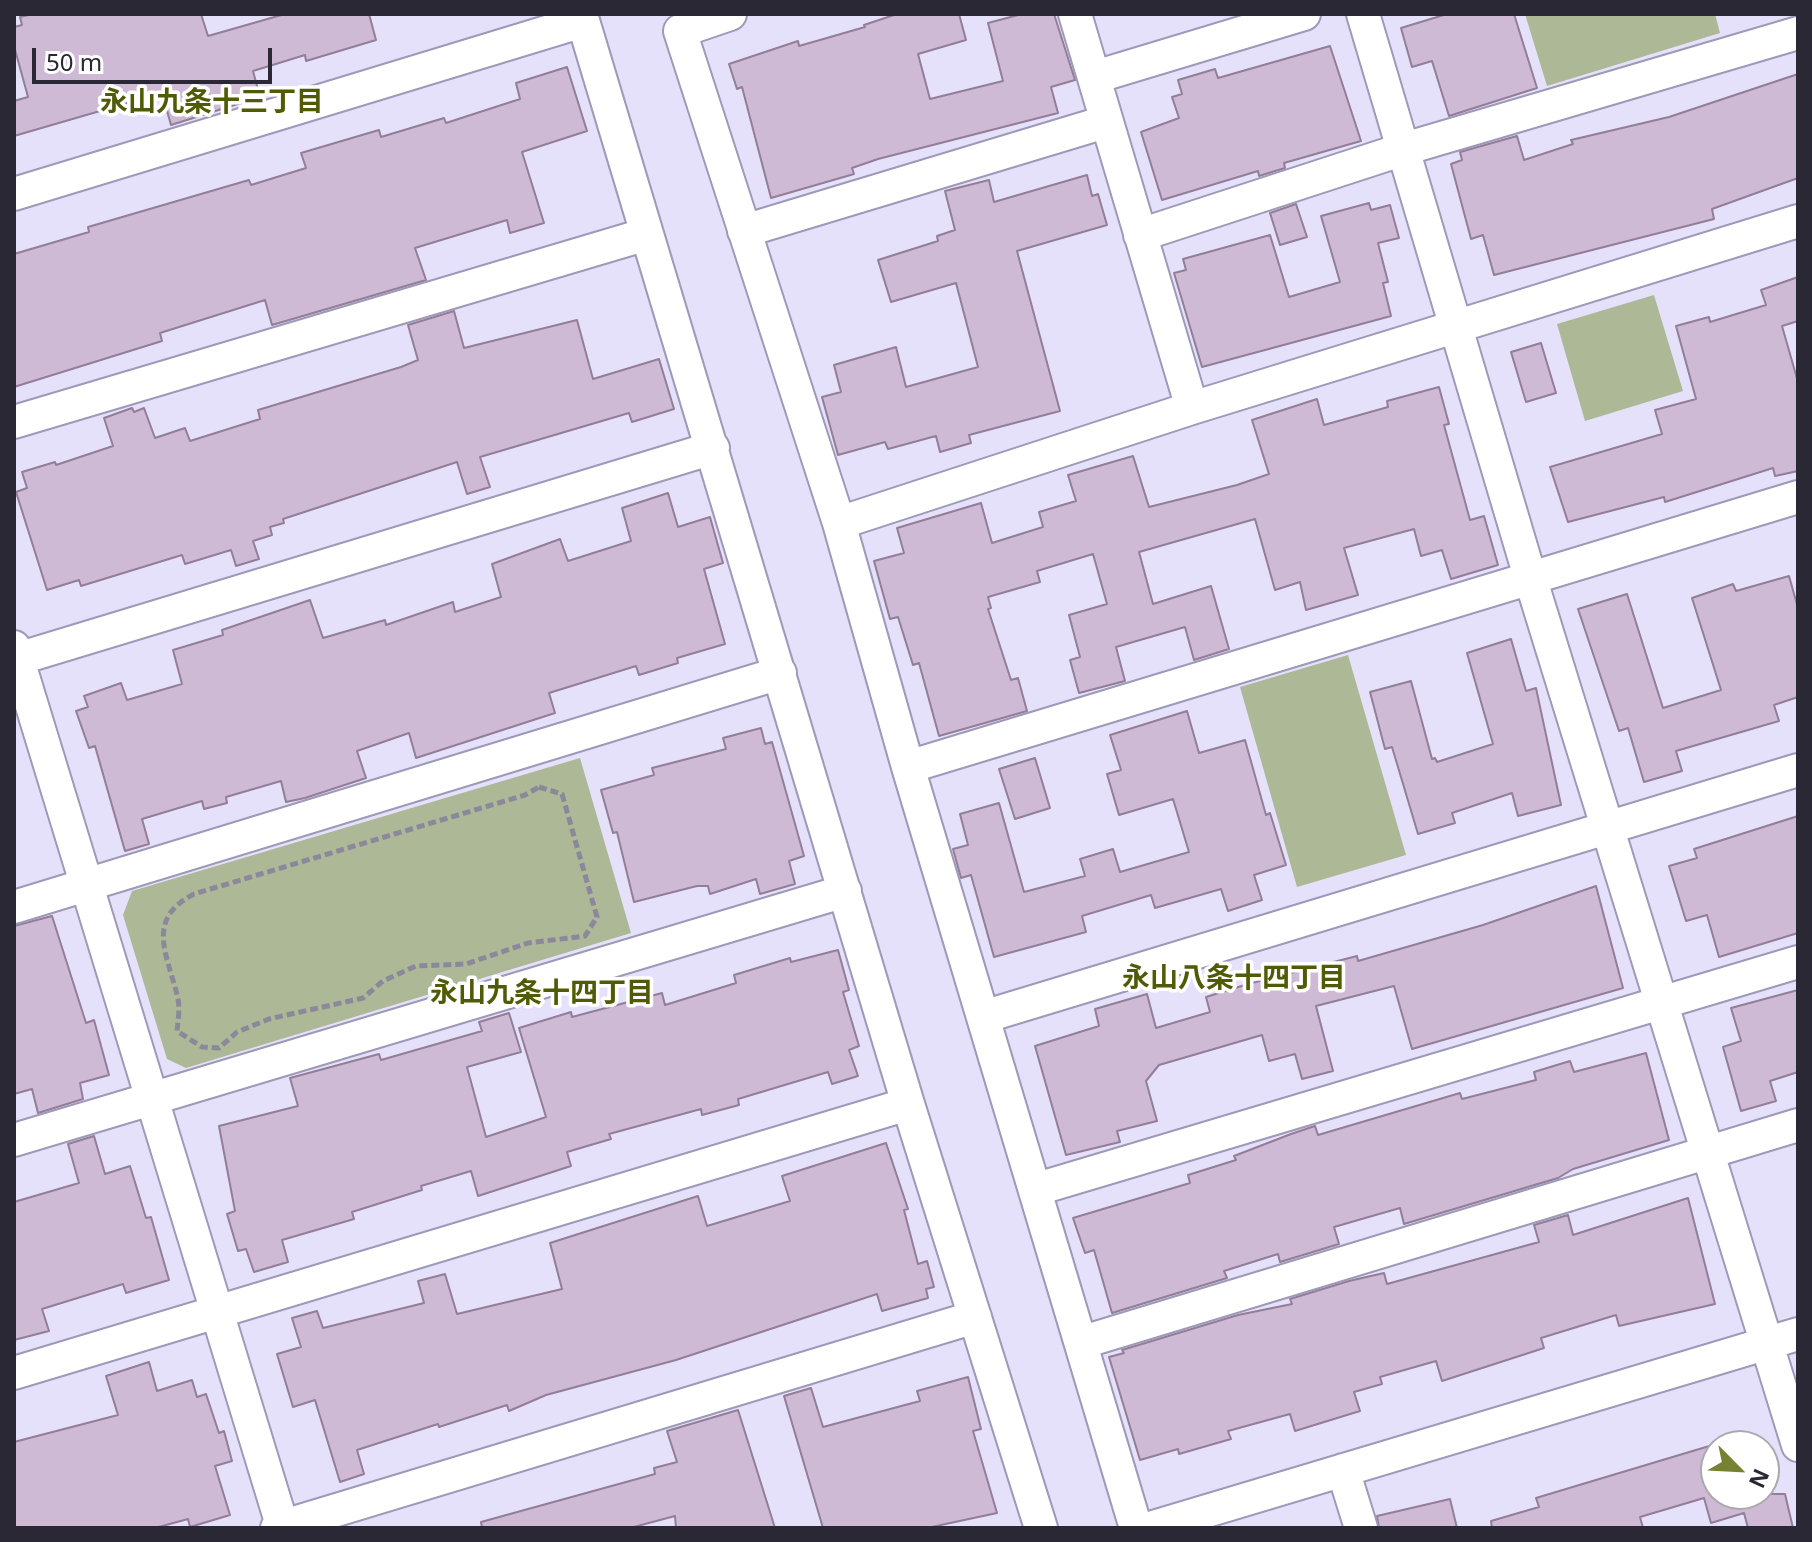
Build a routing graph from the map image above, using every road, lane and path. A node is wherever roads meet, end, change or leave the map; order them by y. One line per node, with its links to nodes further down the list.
1 (730, 14): 12 (street)
2 (1075, 14): 7 (street)
3 (1304, 14): 7 (street)
4 (1363, 14): 9 (street)
5 (582, 18): 10 (street); 13 (street)
6 (1798, 33): 9 (street)
7 (1095, 77): 8 (street)
8 (1105, 122): 12 (street); 14 (street)
9 (1404, 149): 14 (street); 15 (street)
10 (14, 194)
11 (1798, 221): 15 (street)
12 (744, 231): 20 (street)
13 (647, 234): 17 (street); 18 (street)
14 (1140, 235): 16 (street)
15 (1457, 326): 16 (street); 21 (street)
16 (1192, 408): 20 (street)
17 (14, 422)
18 (713, 448): 22 (street); 23 (street)
19 (1798, 497): 21 (street)
20 (839, 523): 24 (street)
21 (1530, 577): 24 (street); 27 (street)
22 (15, 655): 28 (street)
23 (780, 673): 28 (street); 29 (street)
24 (908, 767): 33 (street)
25 (1798, 770): 27 (street)
26 (506, 799): 26 (path)
27 (1608, 828): 32 (street); 33 (street)
28 (87, 885): 30 (street); 34 (street)
29 (845, 891): 34 (street); 35 (street)
30 (14, 907)
31 (1798, 962): 32 (street)
32 (1660, 1002): 38 (street); 39 (street)
33 (983, 1017): 39 (street)
34 (152, 1098): 37 (street); 40 (street)
35 (908, 1104): 40 (street); 41 (street)
36 (1798, 1125): 38 (street)
37 (14, 1140)
38 (1707, 1152): 43 (street); 44 (street)
39 (1037, 1189): 43 (street)
40 (218, 1313): 45 (street); 48 (street)
41 (975, 1317): 48 (street); 49 (street)
42 (1798, 1334): 44 (street)
43 (1083, 1342): 50 (street)
44 (1767, 1344): 46 (street); 47 (street)
45 (14, 1373)
46 (1798, 1445)
47 (1343, 1470): 51 (street); 52 (street)
48 (281, 1527)
49 (1041, 1528)
50 (1136, 1528)
51 (1150, 1528)
52 (1361, 1528)

